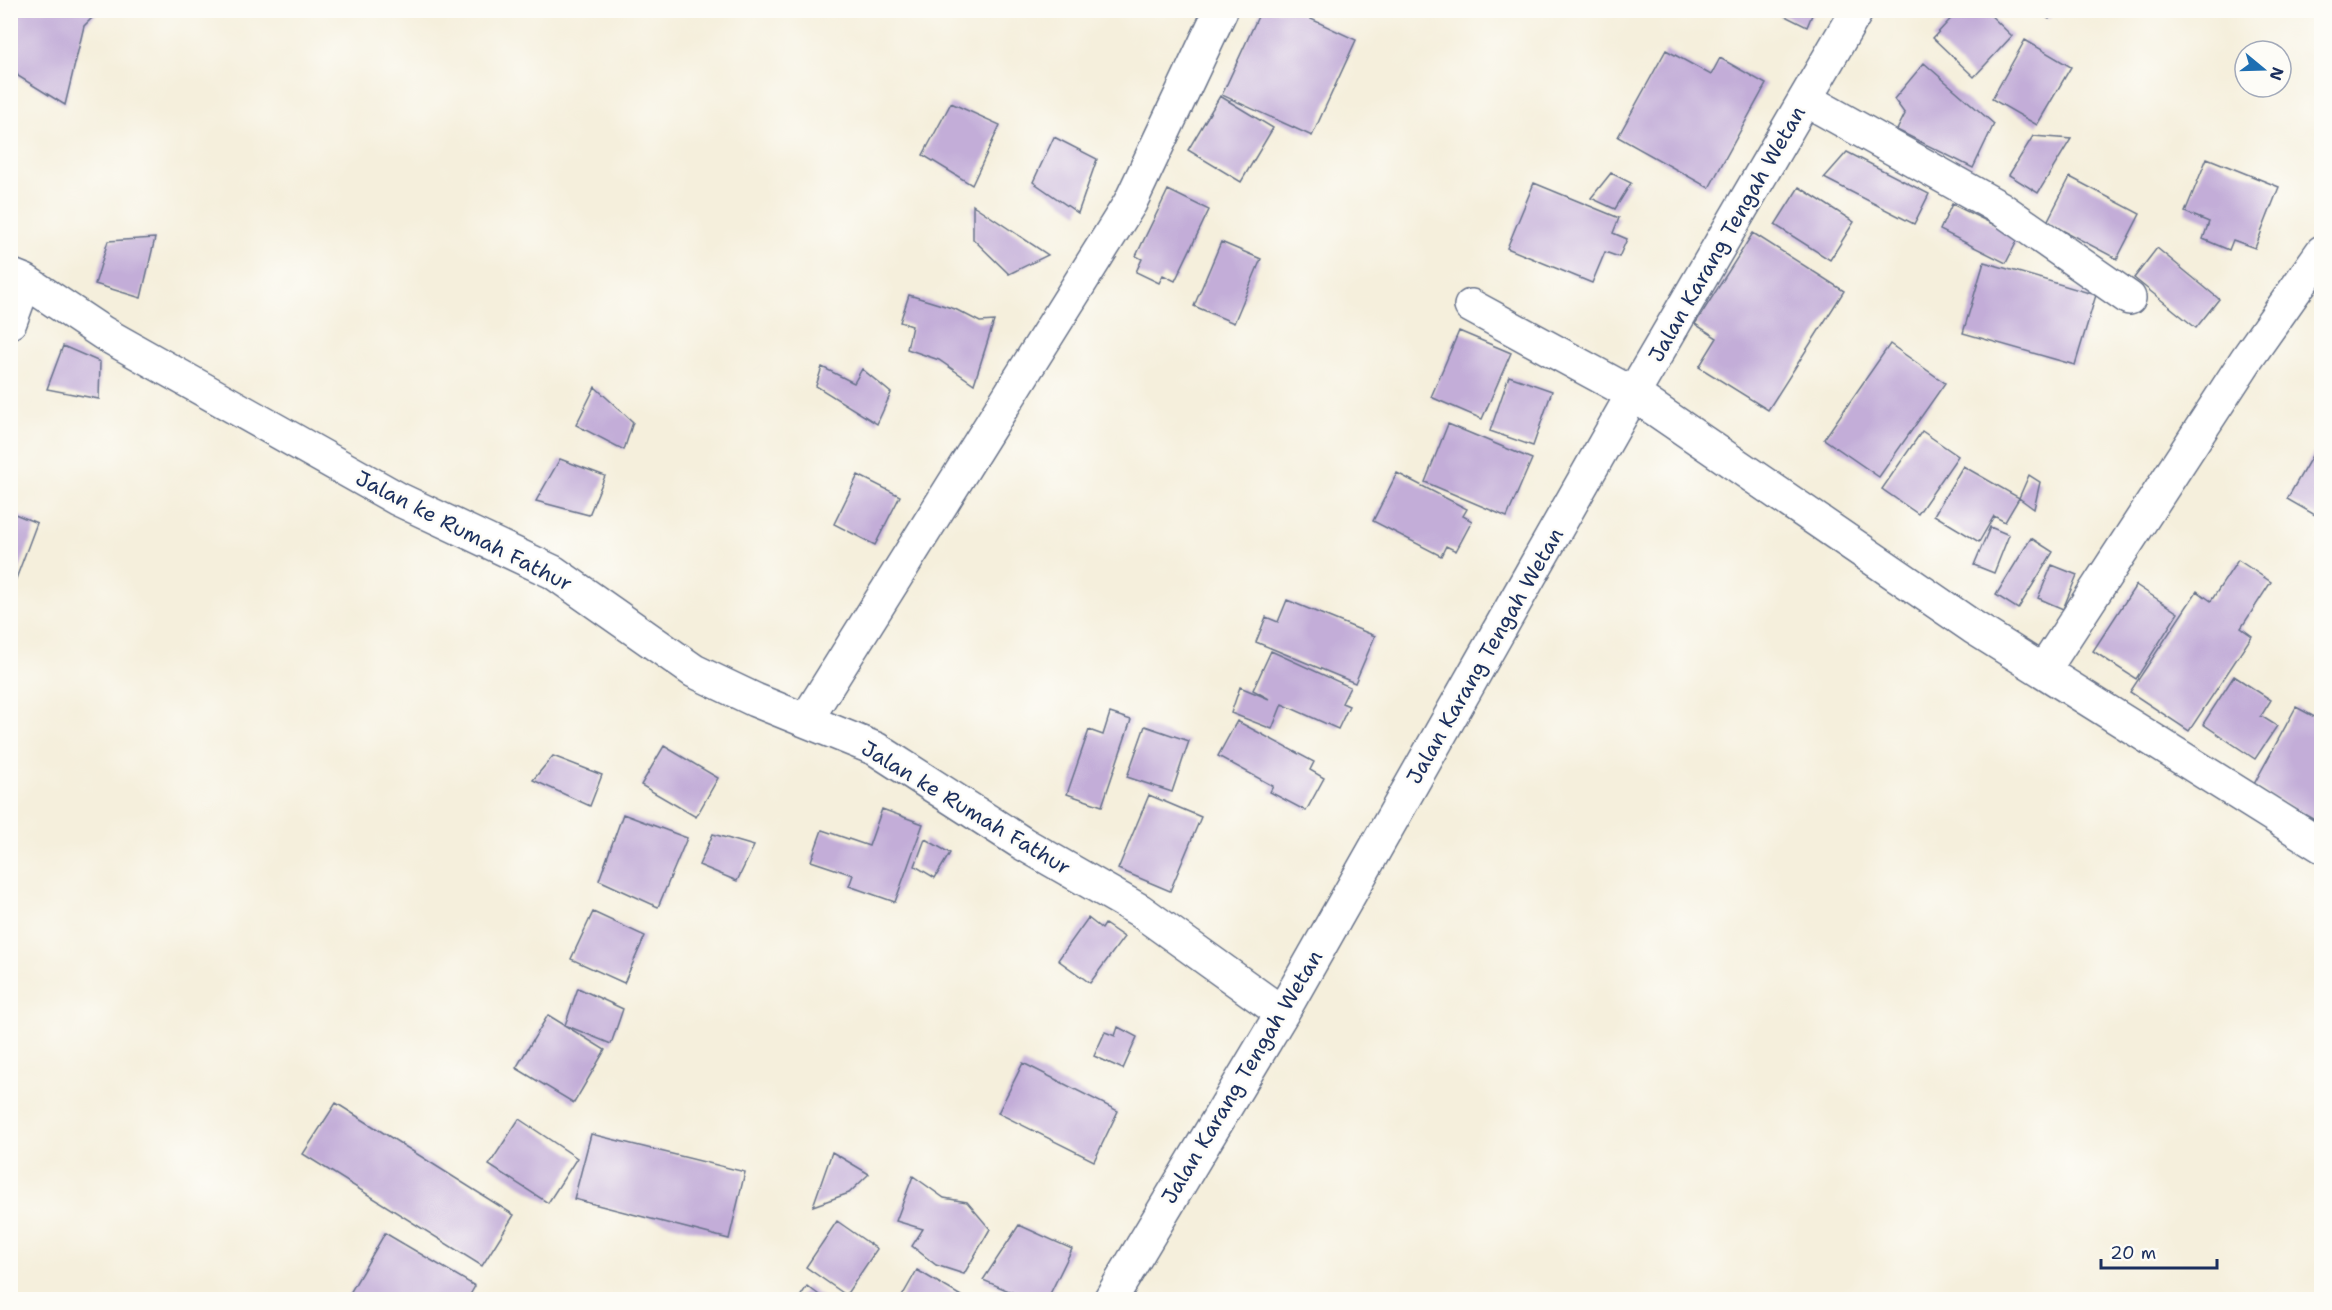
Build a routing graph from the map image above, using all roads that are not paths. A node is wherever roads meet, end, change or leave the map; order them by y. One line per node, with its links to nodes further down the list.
1 (1221, 10): 11 (street)
2 (1857, 10): 3 (street, Jalan Karang Tengah Wetan)
3 (1805, 99): 6 (street); 9 (street, Jalan Karang Tengah Wetan)
4 (2322, 252): 10 (street)
5 (18, 278): 8 (street); 11 (street, Jalan ke Rumah Fathur)
6 (2129, 298)
7 (1471, 306): 9 (street)
8 (10, 321)
9 (1634, 394): 10 (street); 13 (street, Jalan Karang Tengah Wetan)
10 (2043, 671): 12 (street)
11 (806, 720): 13 (street, Jalan ke Rumah Fathur)
12 (2322, 846)
13 (1282, 1013): 14 (street, Jalan Karang Tengah Wetan)
14 (1110, 1299)

